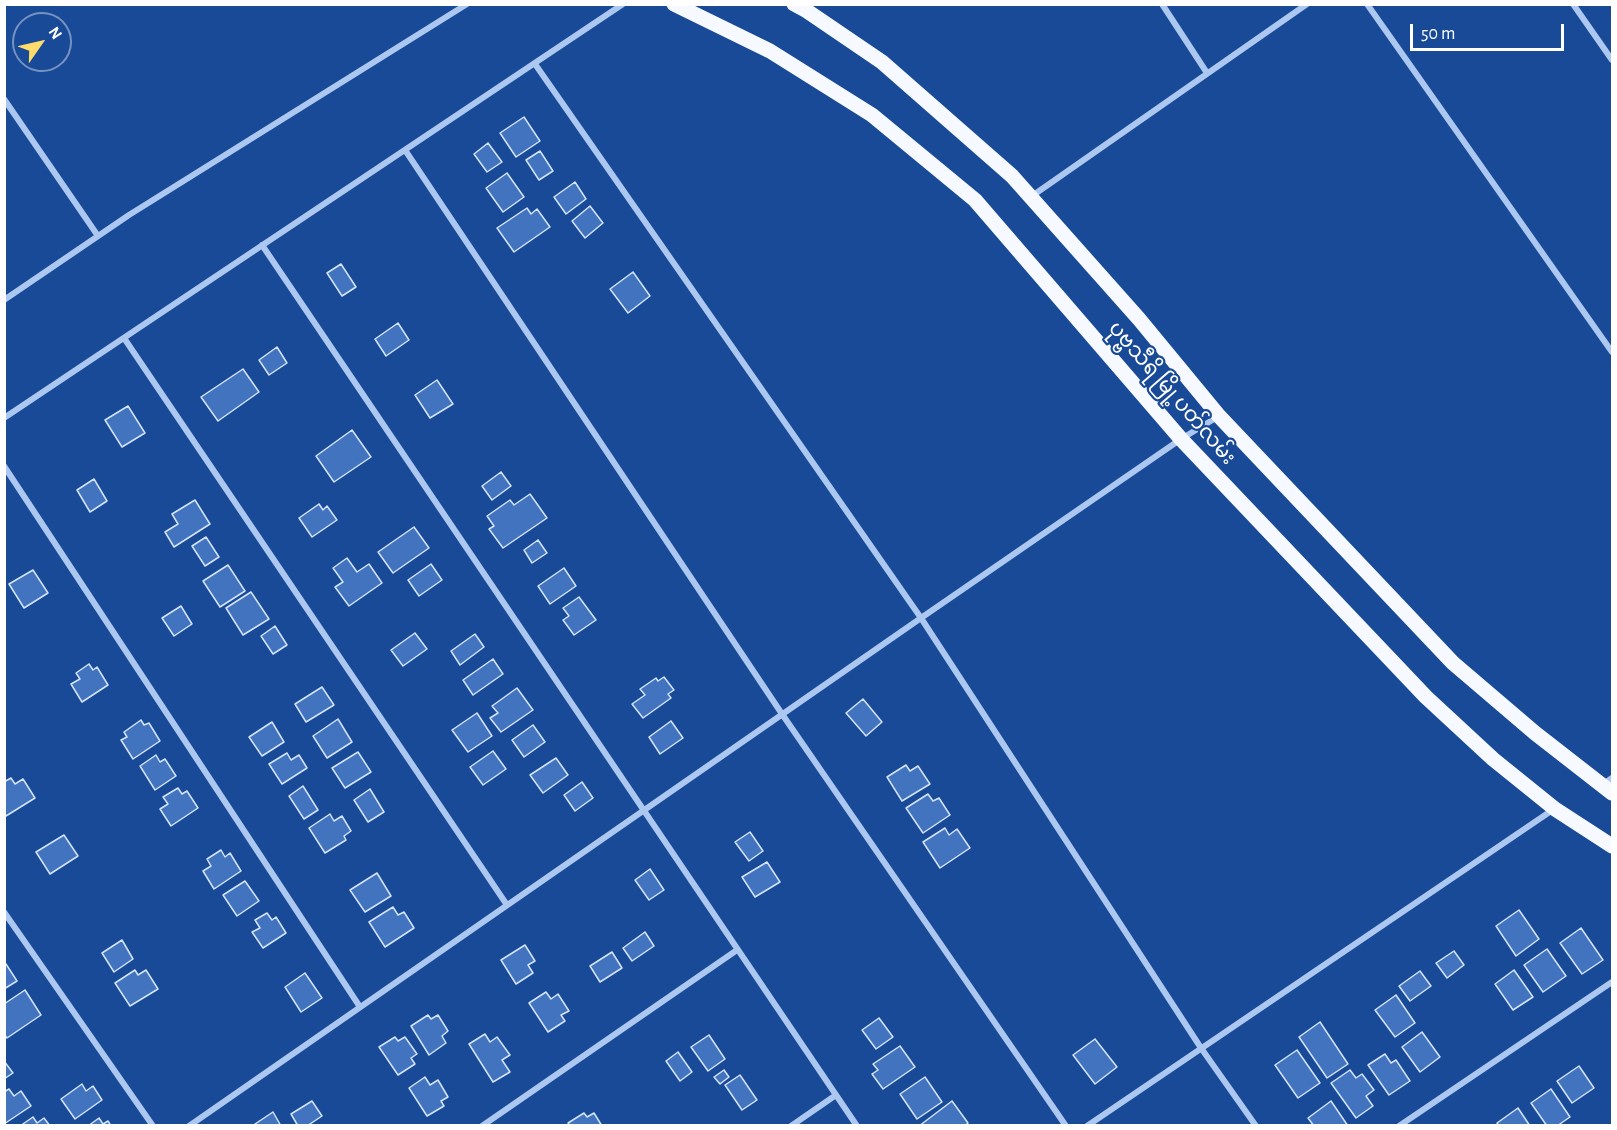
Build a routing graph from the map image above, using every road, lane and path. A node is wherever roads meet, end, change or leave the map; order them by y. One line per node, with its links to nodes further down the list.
1 (467, 4): 15 (street)
2 (623, 4): 10 (street)
3 (674, 4): 22 (main road, ပုဗ္ဗသီရိ မြို့ပတ်လမ်း)
4 (794, 4): 14 (main road, ပုဗ္ဗသီရိ မြို့ပတ်လမ်း)
5 (1162, 4): 11 (street)
6 (1307, 4): 11 (street)
7 (1368, 4): 19 (street)
8 (1573, 4): 9 (street)
9 (1612, 60)
10 (535, 64): 13 (street); 24 (street)
11 (1207, 73): 14 (street)
12 (4, 99): 15 (street)
13 (405, 150): 16 (street); 25 (street)
14 (1032, 196): 20 (main road, ပုဗ္ဗသီရိ မြို့ပတ်လမ်း)
15 (98, 236): 17 (street)
16 (262, 245): 18 (street); 28 (street)
17 (4, 300)
18 (124, 338): 21 (street); 30 (street)
19 (1612, 352)
20 (1219, 416): 22 (street); 26 (main road, ပုဗ္ဗသီရိ မြို့ပတ်လမ်း)
21 (4, 418)
22 (1181, 439): 24 (street); 27 (main road, ပုဗ္ဗသီရိ မြို့ပတ်လမ်း)
23 (4, 466): 34 (street)
24 (921, 618): 25 (street); 35 (street)
25 (782, 714): 28 (street); 42 (street)
26 (1609, 786)
27 (1555, 809): 29 (main road, ပုဗ္ဗသီရိ မြို့ပတ်လမ်း); 35 (street)
28 (643, 811): 30 (street); 32 (street)
29 (1612, 846)
30 (507, 905): 34 (street)
31 (4, 912): 37 (street)
32 (737, 950): 36 (street); 39 (street)
33 (1612, 982): 45 (street)
34 (360, 1007): 38 (street)
35 (1201, 1048): 43 (street); 44 (street)
36 (836, 1095): 40 (street); 41 (street)
37 (153, 1125)
38 (189, 1125)
39 (482, 1125)
40 (791, 1125)
41 (857, 1125)
42 (1066, 1125)
43 (1087, 1125)
44 (1256, 1125)
45 (1399, 1125)

